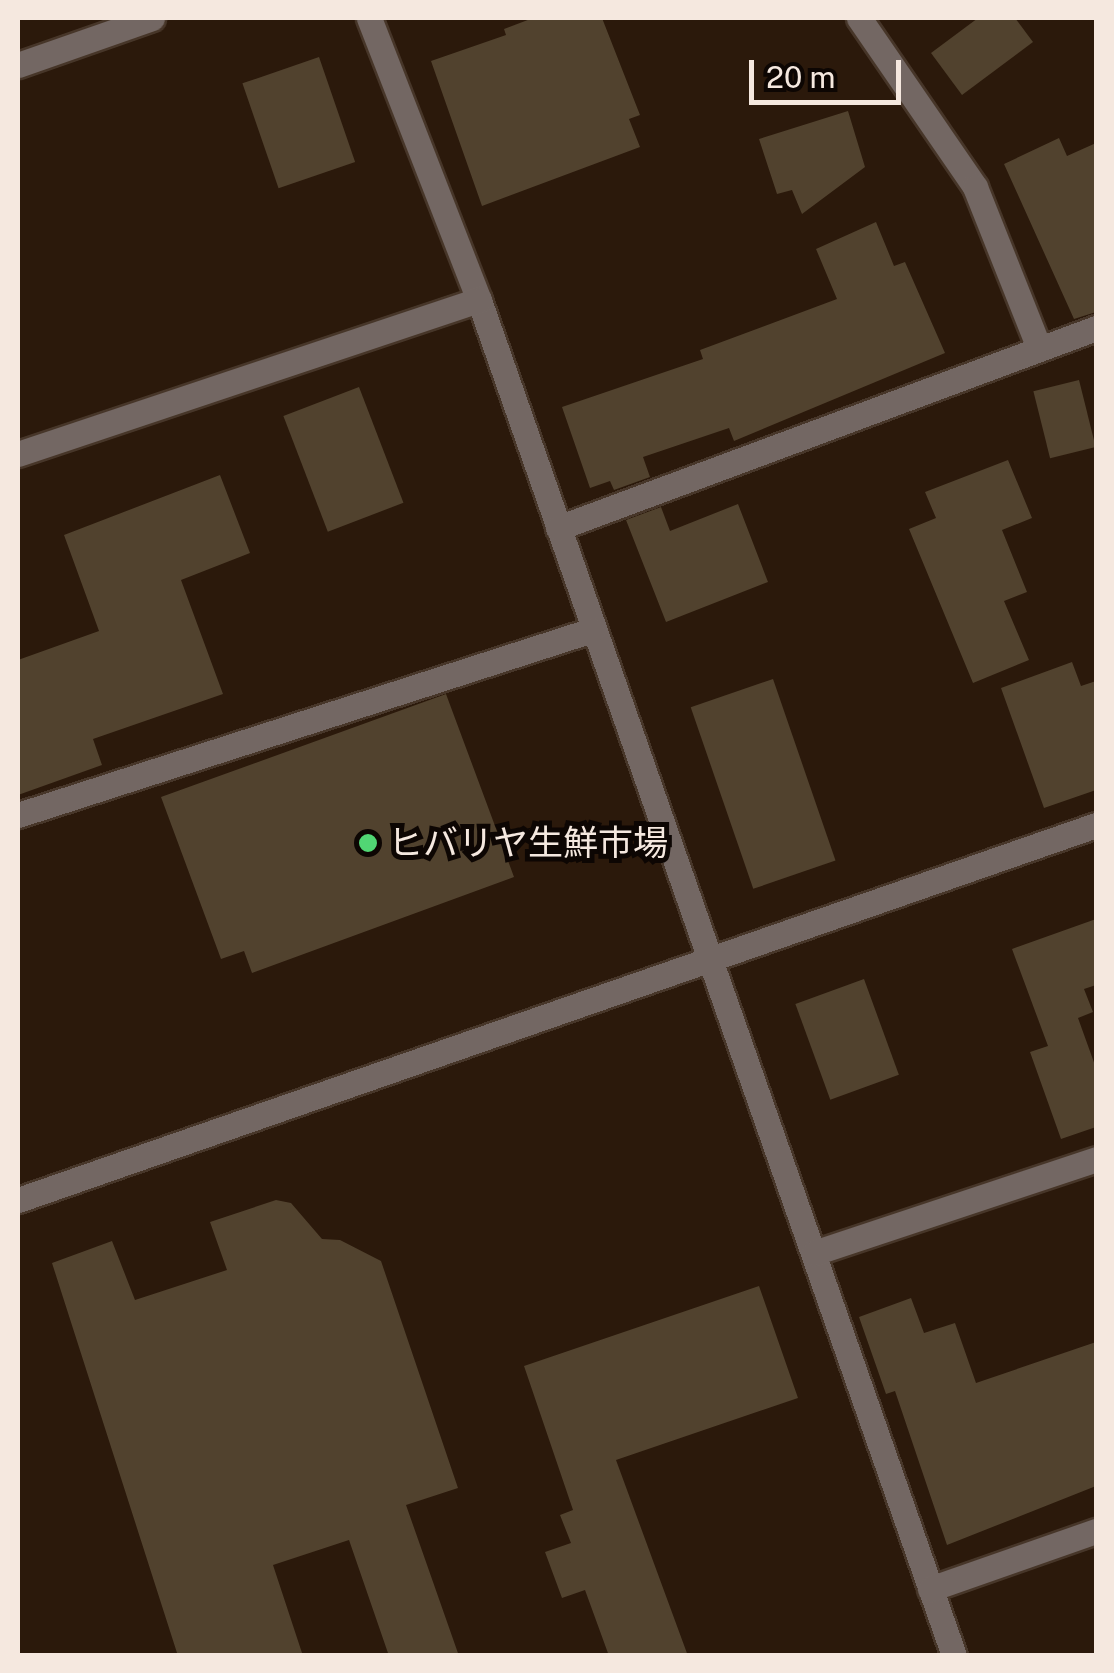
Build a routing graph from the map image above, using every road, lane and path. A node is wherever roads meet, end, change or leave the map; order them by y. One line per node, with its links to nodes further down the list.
1 (152, 18): 4 (street)
2 (368, 18): 5 (street)
3 (859, 18): 7 (street)
4 (18, 65)
5 (479, 300): 8 (street); 9 (street)
6 (1096, 328): 7 (street)
7 (1039, 348): 9 (street)
8 (18, 454)
9 (558, 528): 10 (street)
10 (592, 630): 11 (street); 13 (street)
11 (18, 815)
12 (1096, 826): 13 (street)
13 (711, 960): 15 (street); 16 (street)
14 (1096, 1159): 16 (street)
15 (18, 1200)
16 (814, 1253): 18 (street)
17 (1096, 1530): 18 (street)
18 (930, 1589): 19 (street)
19 (954, 1656)

